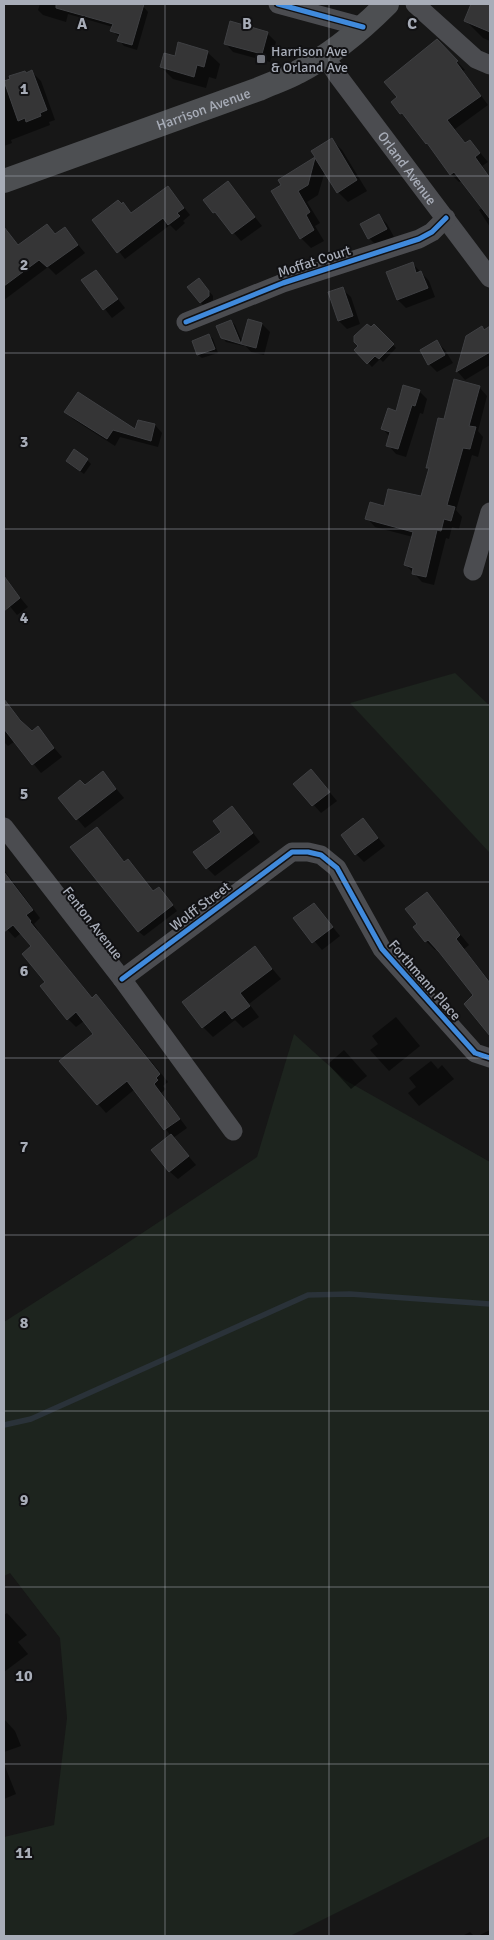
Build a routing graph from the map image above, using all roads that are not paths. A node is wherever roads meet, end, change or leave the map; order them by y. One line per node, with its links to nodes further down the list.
1 (278, 4): 4 (street)
2 (388, 4): 4 (main road, Harrison Avenue)
3 (415, 4): 6 (street)
4 (362, 27): 5 (main road, Harrison Avenue)
5 (325, 56): 7 (main road, Harrison Avenue); 8 (street, Orland Avenue)
6 (490, 65)
7 (4, 181)
8 (446, 218): 9 (street, Orland Avenue); 10 (street, Moffat Court)
9 (490, 278)
10 (186, 322)
11 (490, 512): 12 (street)
12 (473, 571)
13 (4, 827): 15 (street, Fenton Avenue)
14 (292, 852): 15 (street, Wolff Street); 16 (street, Forthmann Place)
15 (122, 979): 17 (street, Fenton Avenue)
16 (490, 1058)
17 (233, 1131)

